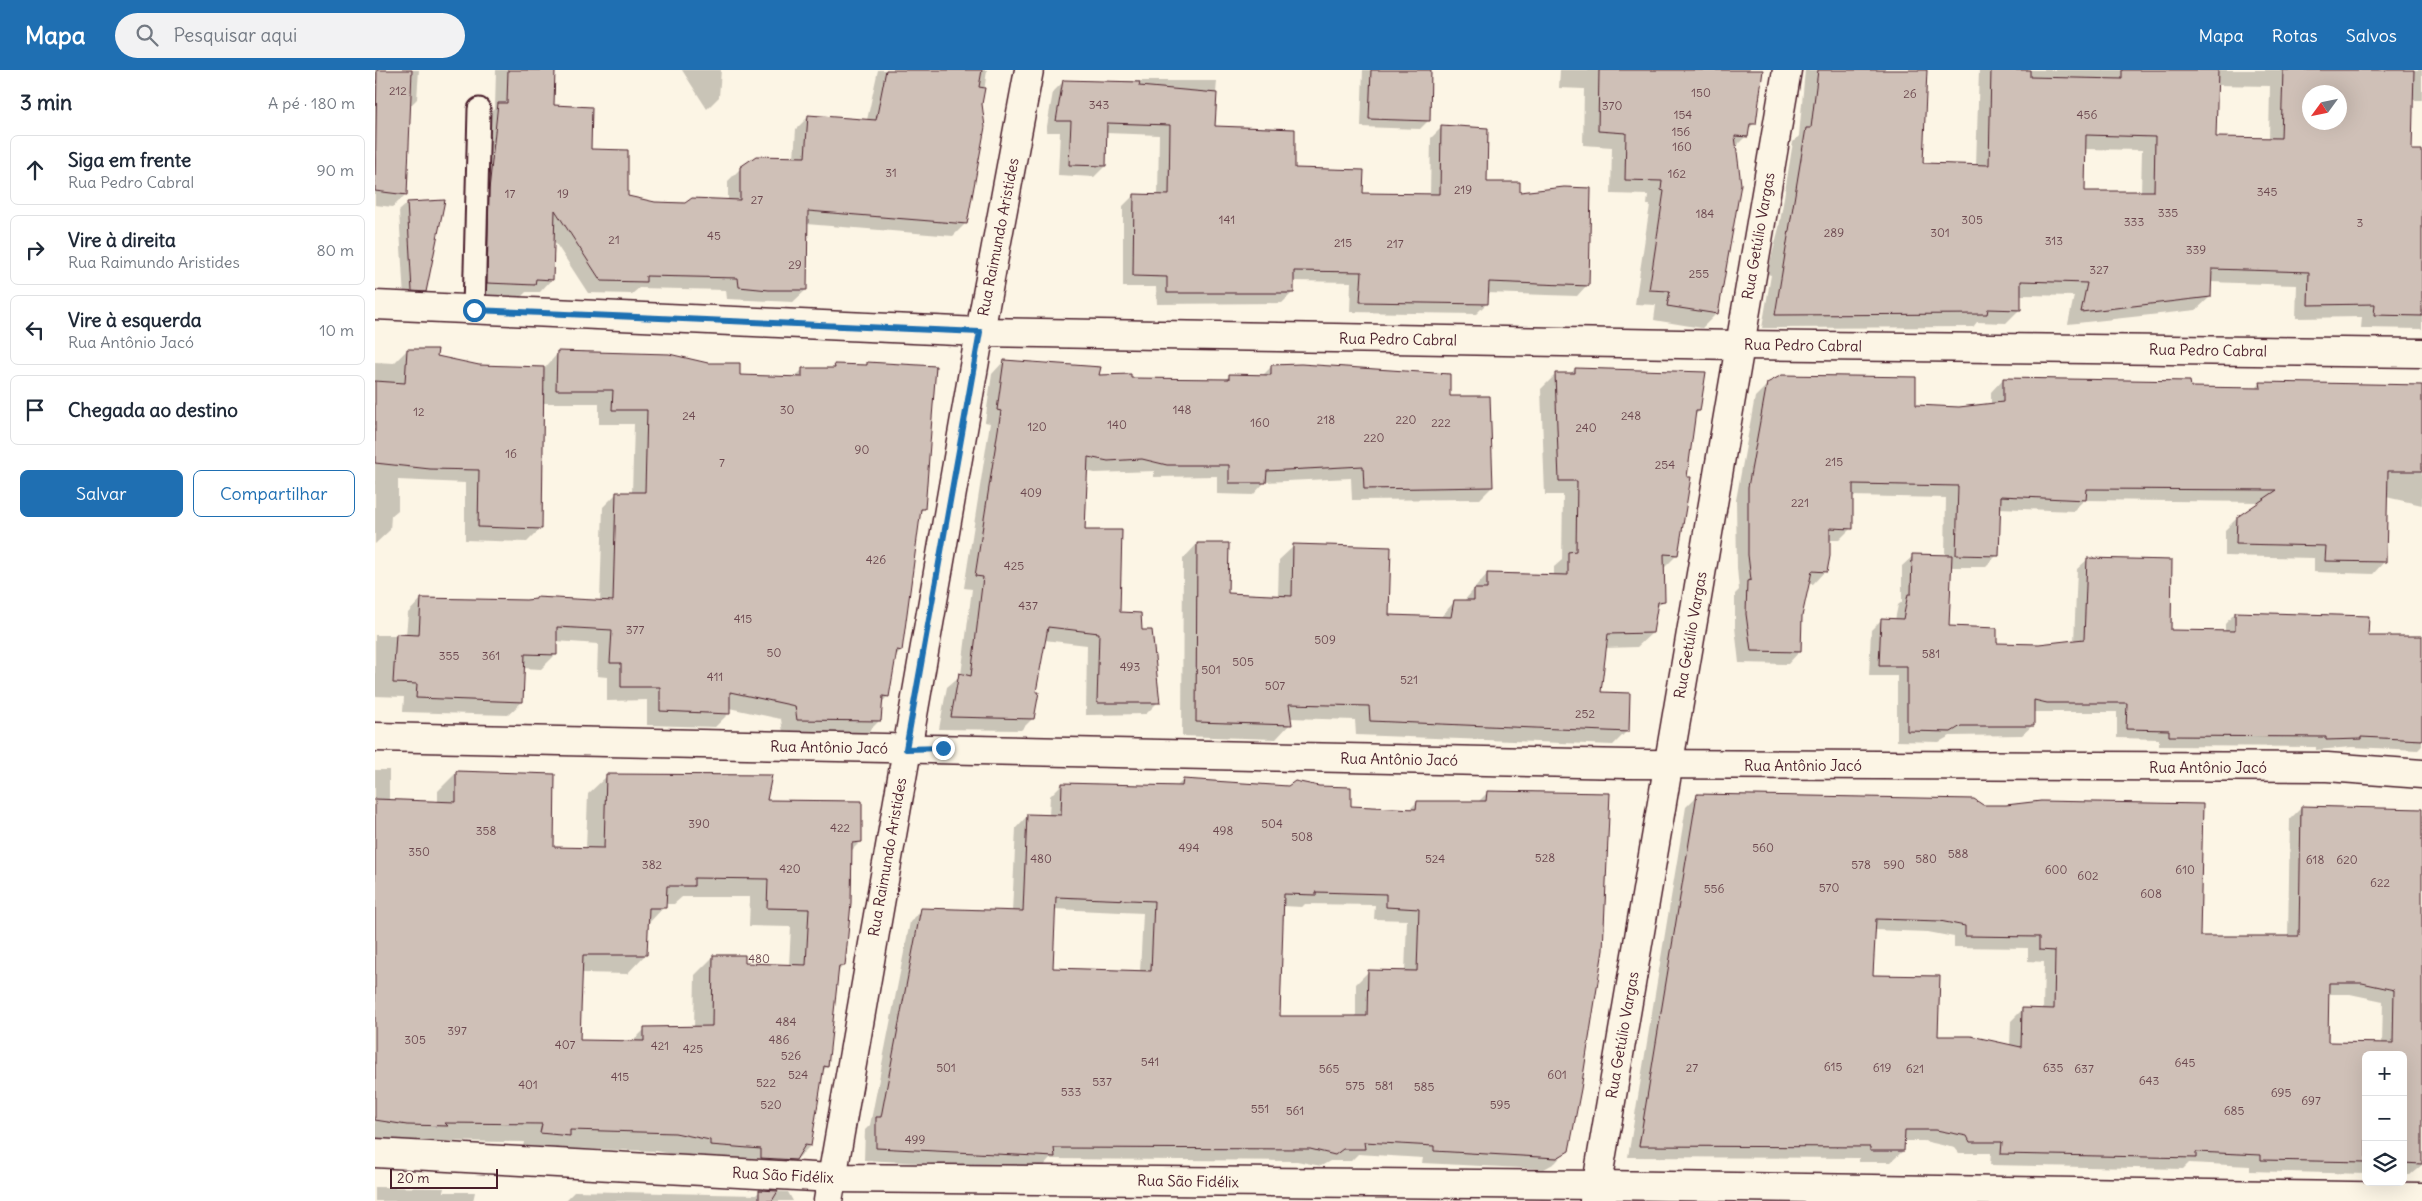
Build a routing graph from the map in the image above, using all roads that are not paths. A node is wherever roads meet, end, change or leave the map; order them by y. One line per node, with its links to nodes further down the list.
1 (1029, 70): 6 (street, Rua Raimundo Aristides)
2 (1787, 70): 7 (street, Rua Getúlio Vargas)
3 (479, 109): 5 (lane)
4 (375, 306): 5 (street, Rua Pedro Cabral)
5 (474, 310): 6 (street, Rua Pedro Cabral)
6 (980, 332): 7 (street, Rua Pedro Cabral); 10 (street, Rua Raimundo Aristides)
7 (1739, 344): 8 (street, Rua Pedro Cabral); 11 (street, Rua Getúlio Vargas)
8 (2422, 352)
9 (375, 737): 10 (street, Rua Antônio Jacó)
10 (906, 749): 11 (street, Rua Antônio Jacó); 14 (street, Rua Raimundo Aristides)
11 (1668, 764): 12 (street, Rua Antônio Jacó); 15 (street, Rua Getúlio Vargas)
12 (2422, 774)
13 (375, 1153): 14 (street, Rua São Fidélix)
14 (830, 1190): 15 (street, Rua São Fidélix)
15 (1595, 1193): 16 (street, Rua São Fidélix)
16 (2422, 1198)

